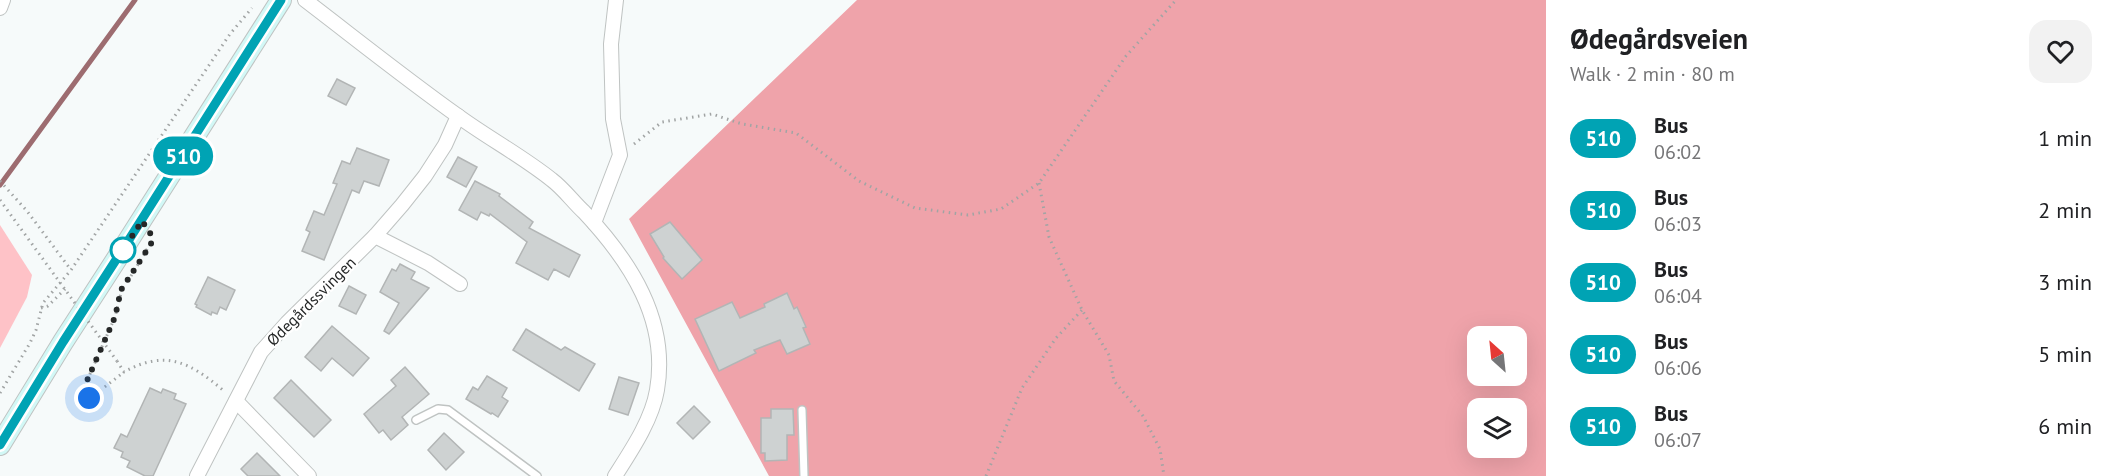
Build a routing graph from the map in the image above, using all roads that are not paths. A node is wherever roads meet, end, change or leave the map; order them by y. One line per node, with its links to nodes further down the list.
1 (3, 0): 5 (street)
2 (281, 0): 13 (main road)
3 (305, 0): 6 (street)
4 (616, 0): 7 (street)
5 (0, 8)
6 (458, 116): 7 (street); 8 (street, Ødegårdssvingen)
7 (594, 223): 17 (street)
8 (375, 236): 9 (street); 10 (street, Ødegårdssvingen)
9 (460, 284)
10 (236, 401): 14 (street, Ødegårdssvingen); 15 (street)
11 (802, 410): 18 (lane)
12 (416, 420): 16 (lane)
13 (0, 445)
14 (197, 476)
15 (309, 476)
16 (537, 476)
17 (615, 476)
18 (804, 476)

